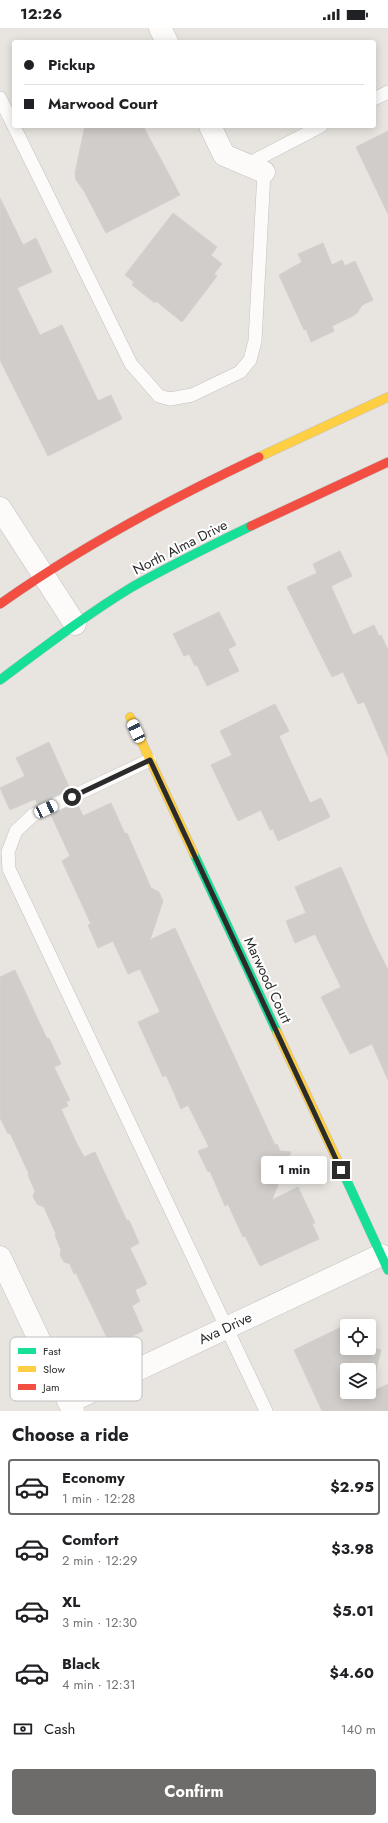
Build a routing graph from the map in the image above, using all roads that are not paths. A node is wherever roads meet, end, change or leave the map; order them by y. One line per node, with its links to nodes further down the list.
1 (160, 28): 2 (street)
2 (166, 40)
3 (388, 92): 5 (lane)
4 (0, 98): 6 (lane)
5 (376, 98)
6 (12, 122)
7 (15, 128): 10 (lane)
8 (211, 128): 10 (street)
9 (318, 128): 10 (lane)
10 (255, 168)
11 (388, 397): 14 (main road)
12 (388, 462): 16 (main road, North Alma Drive)
13 (0, 508): 14 (street)
14 (44, 574): 15 (main road); 16 (street)
15 (0, 604)
16 (75, 624): 17 (main road, North Alma Drive)
17 (0, 680)
18 (130, 717): 19 (main road, Marwood Court)
19 (150, 760): 21 (main road, Marwood Court); 22 (lane)
20 (0, 1257): 23 (street)
21 (384, 1262): 22 (street, Ava Drive)
22 (226, 1328): 24 (street, Ava Drive); 27 (lane)
23 (38, 1337)
24 (142, 1370)
25 (81, 1401): 26 (street, Ava Drive)
26 (71, 1406)
27 (266, 1411)

